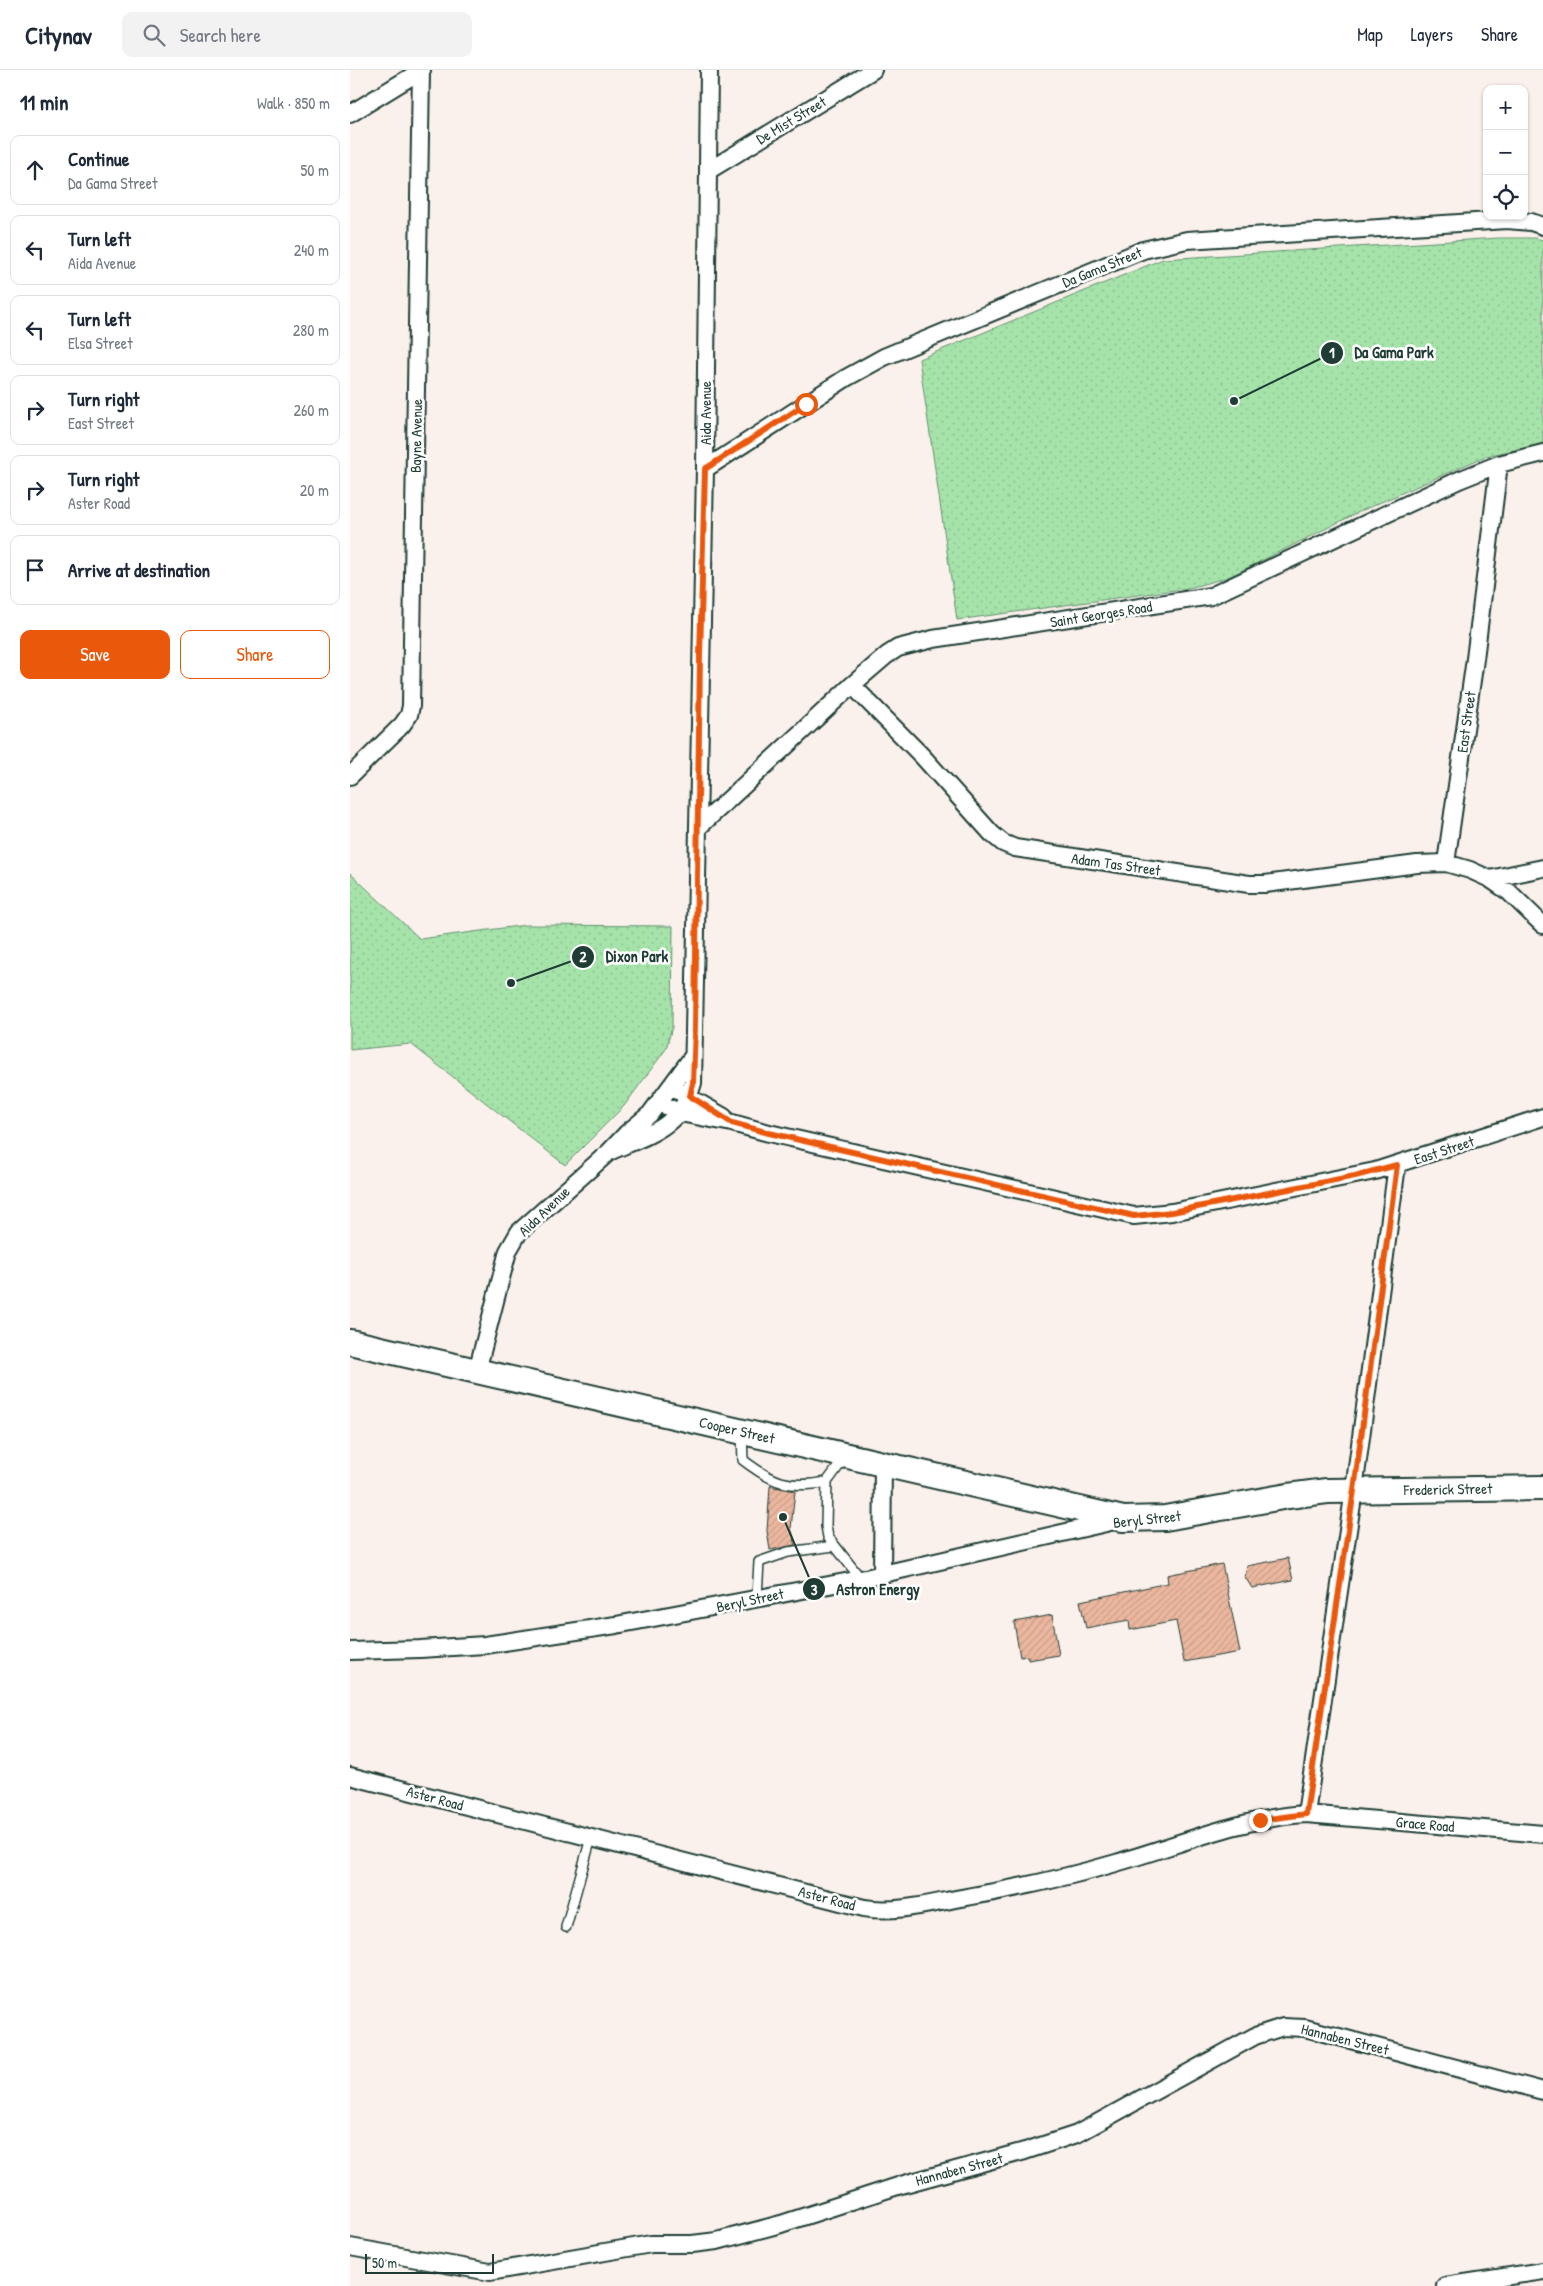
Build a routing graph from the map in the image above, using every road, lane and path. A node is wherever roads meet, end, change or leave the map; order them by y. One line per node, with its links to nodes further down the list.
1 (422, 70): 4 (street); 11 (street, Bayne Avenue)
2 (709, 70): 5 (street, Aida Avenue)
3 (873, 70): 5 (street, De Mist Street)
4 (350, 114)
5 (708, 171): 9 (street, Aida Avenue)
6 (1543, 226): 9 (street, Da Gama Street)
7 (1543, 453): 8 (street, Saint Georges Road)
8 (1499, 464): 10 (street, Saint Georges Road); 13 (street, East Street)
9 (705, 469): 12 (street, Aida Avenue)
10 (852, 685): 12 (street, Saint Georges Road); 13 (street, Adam Tas Street)
11 (350, 776)
12 (699, 828): 17 (street, Aida Avenue)
13 (1446, 863): 15 (street)
14 (1543, 868): 15 (street)
15 (1490, 879): 16 (street)
16 (1543, 925)
17 (693, 1056): 18 (street, Aida Avenue); 19 (street, Aida Avenue)
18 (670, 1087): 19 (street); 20 (street, Aida Avenue)
19 (690, 1096): 21 (street, Aida Avenue); 23 (street)
20 (660, 1103): 21 (street); 24 (street, Aida Avenue)
21 (680, 1113): 23 (street); 24 (street, Aida Avenue)
22 (1543, 1117): 25 (street, East Street)
23 (732, 1123): 25 (street)
24 (609, 1152): 27 (street, Aida Avenue)
25 (1397, 1165): 33 (street, East Street)
26 (350, 1342): 27 (main road, Cooper Street)
27 (477, 1371): 28 (main road, Cooper Street)
28 (742, 1431): 29 (main road, Cooper Street); 31 (lane)
29 (847, 1455): 30 (main road, Cooper Street); 31 (lane)
30 (883, 1464): 34 (main road, Cooper Street); 36 (street)
31 (827, 1482): 35 (lane)
32 (1543, 1488): 33 (main road, Frederick Street)
33 (1354, 1490): 34 (main road, Beryl Street); 41 (street, East Street)
34 (1123, 1519): 36 (street, Beryl Street)
35 (834, 1546): 37 (lane); 38 (lane)
36 (882, 1574): 37 (street, Beryl Street)
37 (862, 1579): 38 (street, Beryl Street)
38 (757, 1597): 39 (street, Beryl Street)
39 (350, 1651)
40 (350, 1776): 43 (street, Aster Road)
41 (1306, 1814): 42 (street, Grace Road); 43 (street, Aster Road)
42 (1543, 1834)
43 (591, 1838): 44 (lane)
44 (566, 1926)
45 (1543, 2091): 46 (street, Hannaben Street)
46 (350, 2247)
47 (1543, 2271): 48 (street)
48 (1445, 2286)

